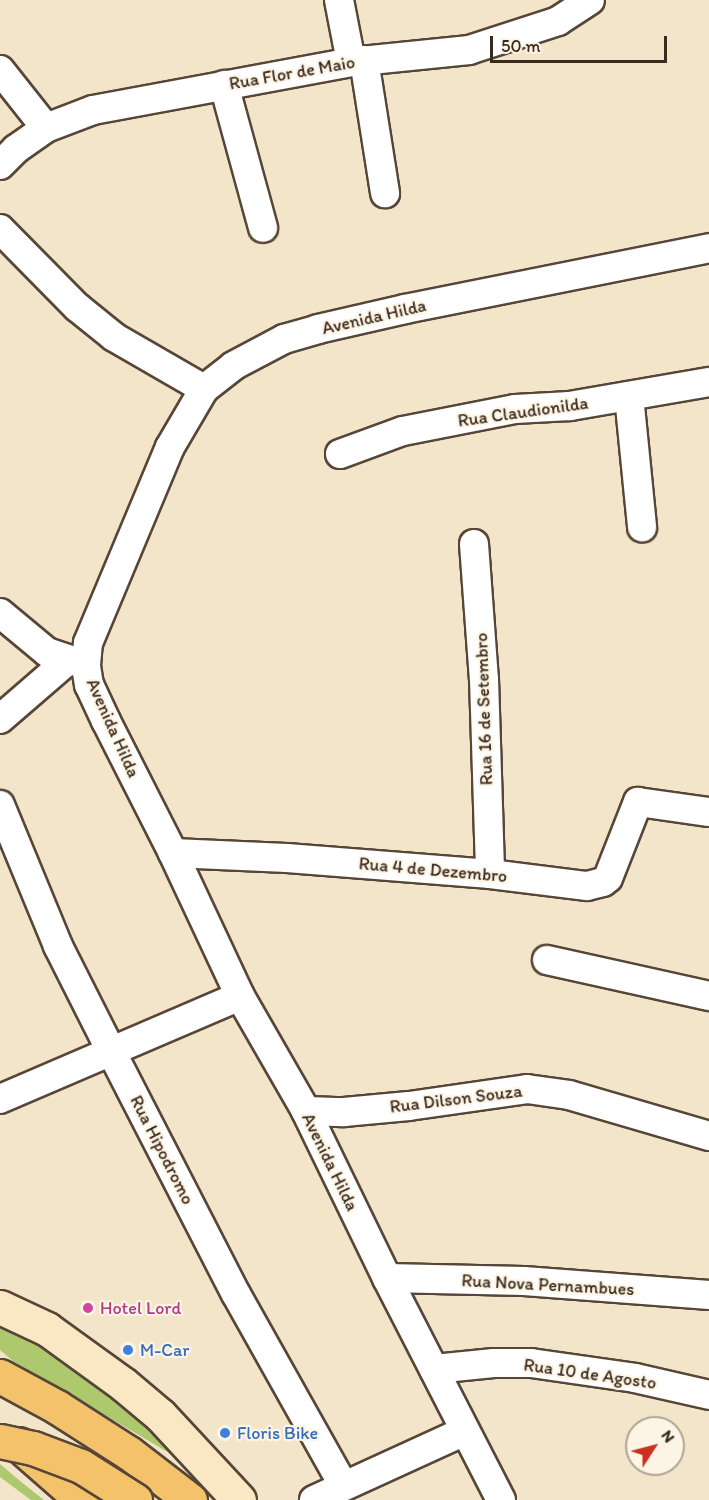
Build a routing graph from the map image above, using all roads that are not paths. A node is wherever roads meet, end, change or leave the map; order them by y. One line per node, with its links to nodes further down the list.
1 (339, 0): 3 (street)
2 (590, 0): 3 (street, Rua Flor de Maio)
3 (357, 61): 5 (street, Rua Flor de Maio); 8 (street)
4 (0, 70): 6 (street)
5 (224, 85): 6 (street, Rua Flor de Maio); 9 (street)
6 (46, 128): 7 (street, Rua Flor de Maio)
7 (0, 165)
8 (385, 193)
9 (263, 228)
10 (0, 229): 13 (street)
11 (709, 248): 13 (street, Avenida Hilda)
12 (709, 382): 14 (street, Rua Claudionilda)
13 (204, 389): 19 (street, Avenida Hilda)
14 (629, 396): 15 (street, Rua Claudionilda); 16 (street)
15 (340, 454)
16 (642, 527)
17 (474, 544): 24 (street, Rua 16 de Setembro)
18 (0, 613): 19 (street)
19 (77, 663): 20 (street); 23 (street, Avenida Hilda)
20 (0, 719)
21 (0, 805): 28 (street, Rua Hipodromo)
22 (709, 812): 24 (street, Rua 4 de Dezembro)
23 (173, 853): 24 (street, Rua 4 de Dezembro); 26 (street, Avenida Hilda)
24 (490, 874)
25 (548, 960): 27 (street)
26 (240, 996): 28 (street); 30 (street, Avenida Hilda)
27 (709, 996)
28 (111, 1051): 29 (street); 43 (street, Rua Hipodromo)
29 (0, 1099)
30 (306, 1111): 31 (street, Rua Dilson Souza); 32 (street, Avenida Hilda)
31 (709, 1136)
32 (387, 1278): 34 (street, Rua Nova Pernambues); 37 (street, Avenida Hilda)
33 (0, 1292): 36 (street)
34 (709, 1295)
35 (0, 1306): 36 (main road)
36 (47, 1329): 47 (main road)
37 (434, 1369): 39 (street, Rua 10 de Agosto); 41 (street, Avenida Hilda)
38 (0, 1376): 46 (main road)
39 (709, 1395)
40 (0, 1428): 44 (main road)
41 (465, 1431): 43 (street); 49 (street, Avenida Hilda)
42 (0, 1441): 45 (main road, bridge)
43 (344, 1485): 48 (street)
44 (82, 1500)
45 (135, 1500)
46 (190, 1500)
47 (239, 1500)
48 (314, 1500)
49 (501, 1500)

